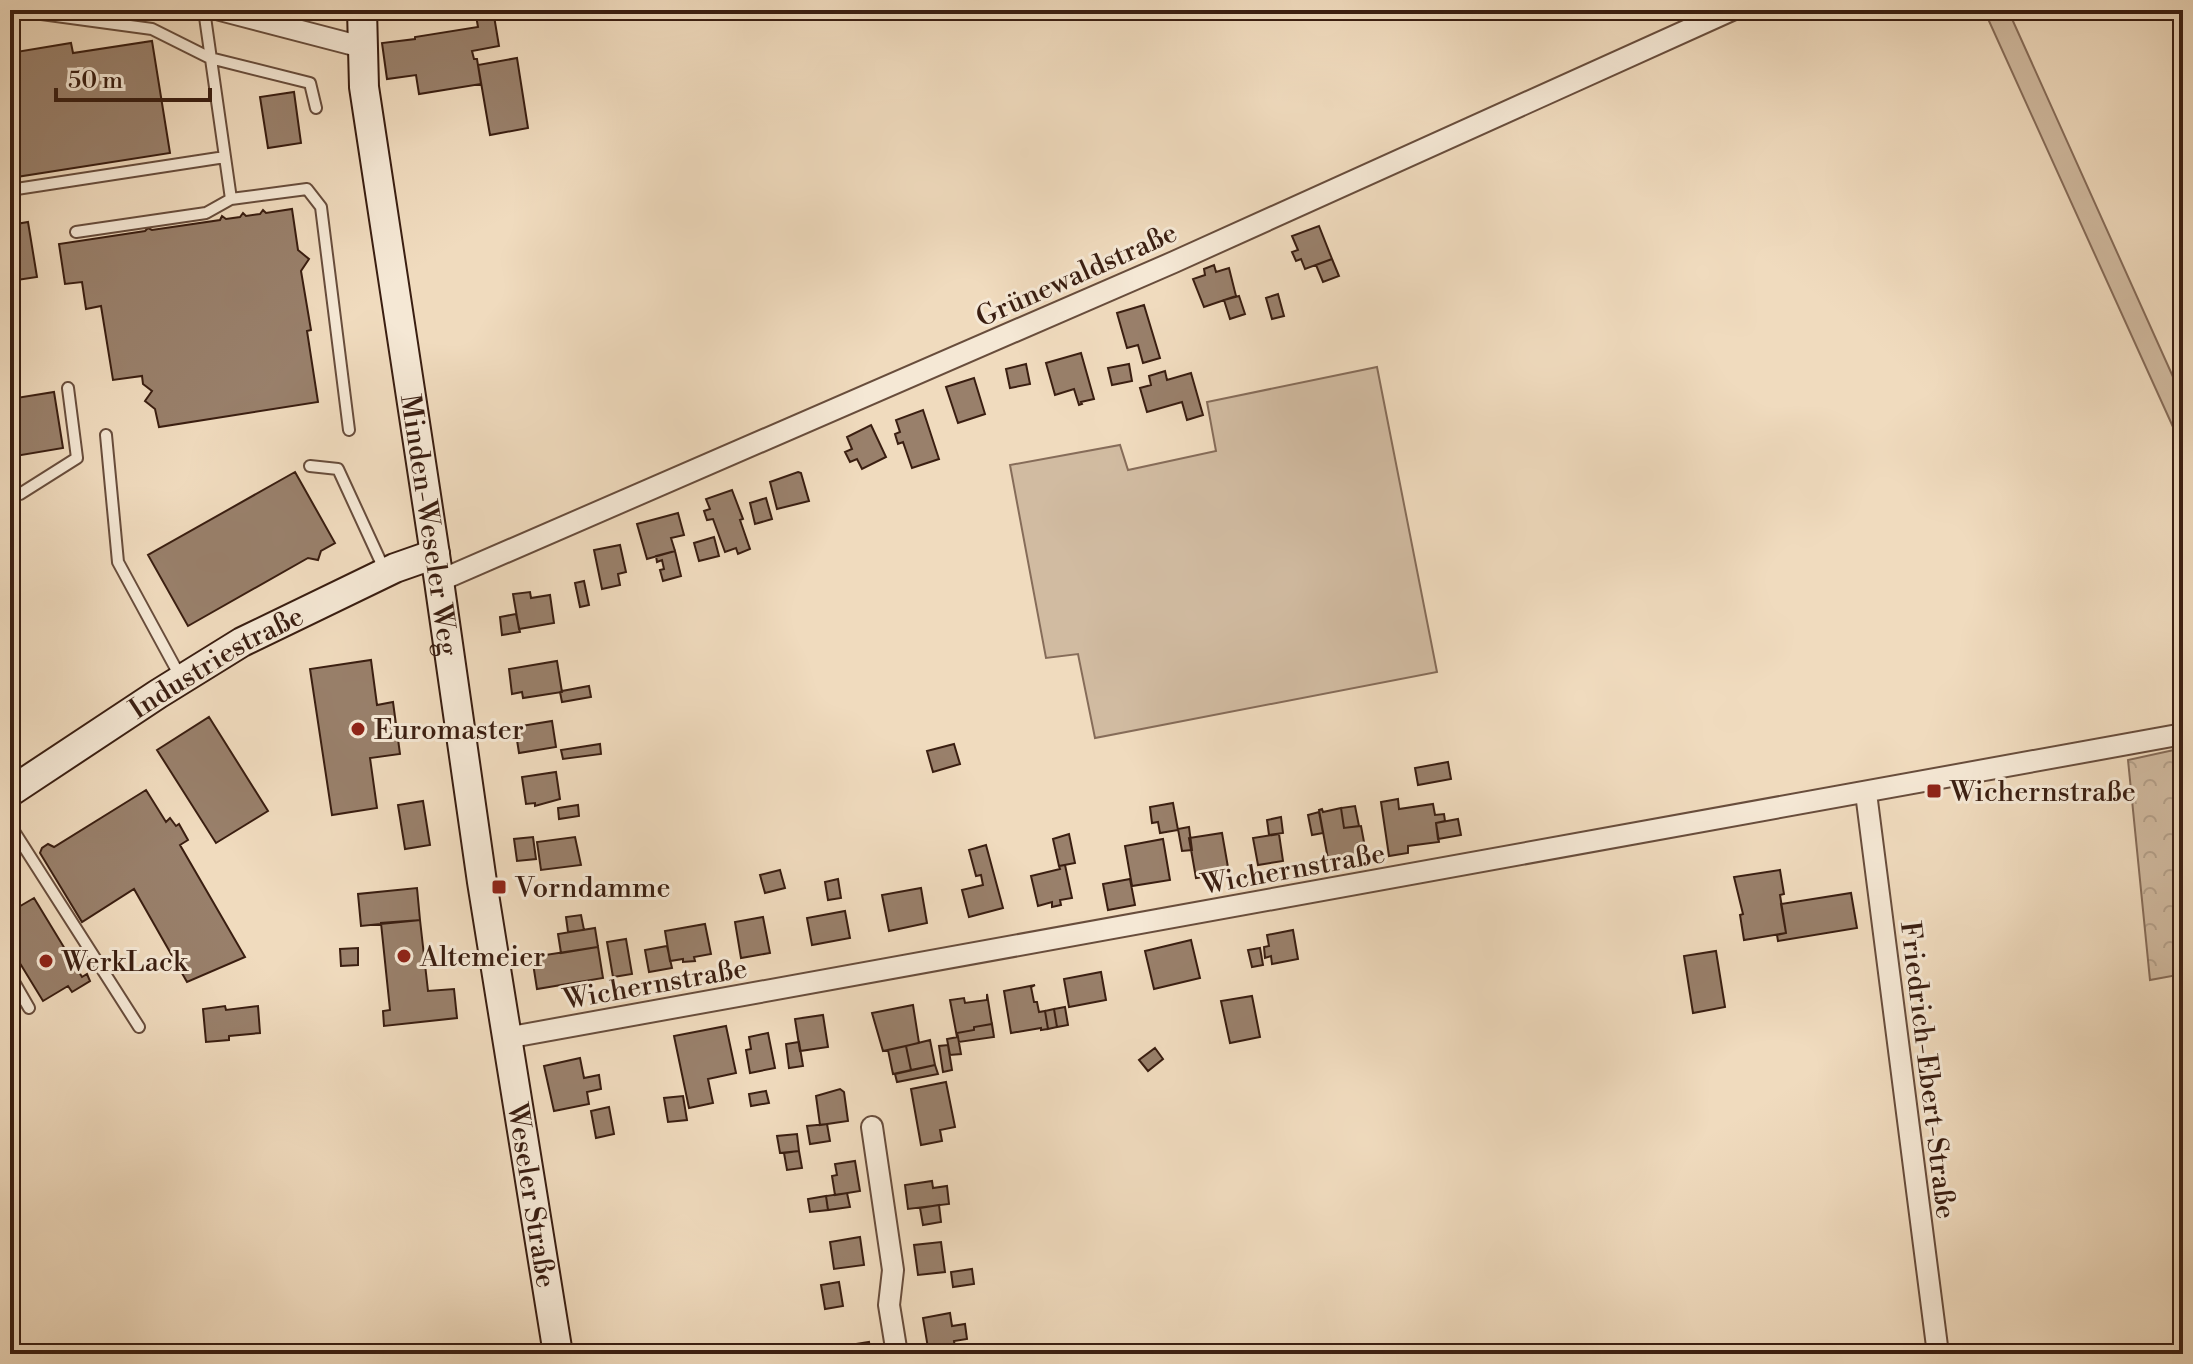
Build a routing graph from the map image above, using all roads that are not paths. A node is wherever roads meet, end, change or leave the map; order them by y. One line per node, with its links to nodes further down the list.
1 (12, 10): 7 (lane)
2 (204, 10): 7 (lane)
3 (220, 10): 6 (street)
4 (362, 10): 6 (street, Minden-Weseler Weg)
5 (1732, 10): 18 (street, Grünewaldstraße)
6 (362, 47): 18 (street, Minden-Weseler Weg)
7 (210, 58): 8 (lane); 9 (lane)
8 (316, 108)
9 (225, 157): 10 (lane); 11 (lane)
10 (10, 190)
11 (231, 199): 12 (lane); 14 (lane)
12 (76, 232)
13 (68, 388): 17 (lane)
14 (349, 430)
15 (106, 435): 20 (lane)
16 (310, 466): 19 (lane)
17 (10, 496)
18 (437, 567): 19 (street, Industriestraße); 28 (street, Minden-Weseler Weg)
19 (386, 572): 20 (street, Industriestraße)
20 (182, 680): 22 (street, Industriestraße)
21 (2183, 734): 23 (street, Wichernstraße)
22 (12, 786)
23 (1866, 793): 28 (street, Wichernstraße); 32 (street, Friedrich-Ebert-Straße)
24 (10, 825): 27 (lane)
25 (10, 975): 26 (lane)
26 (29, 1008)
27 (139, 1027)
28 (506, 1038): 30 (street, Weseler Straße)
29 (872, 1127): 31 (street)
30 (558, 1354)
31 (897, 1354)
32 (1938, 1354)

